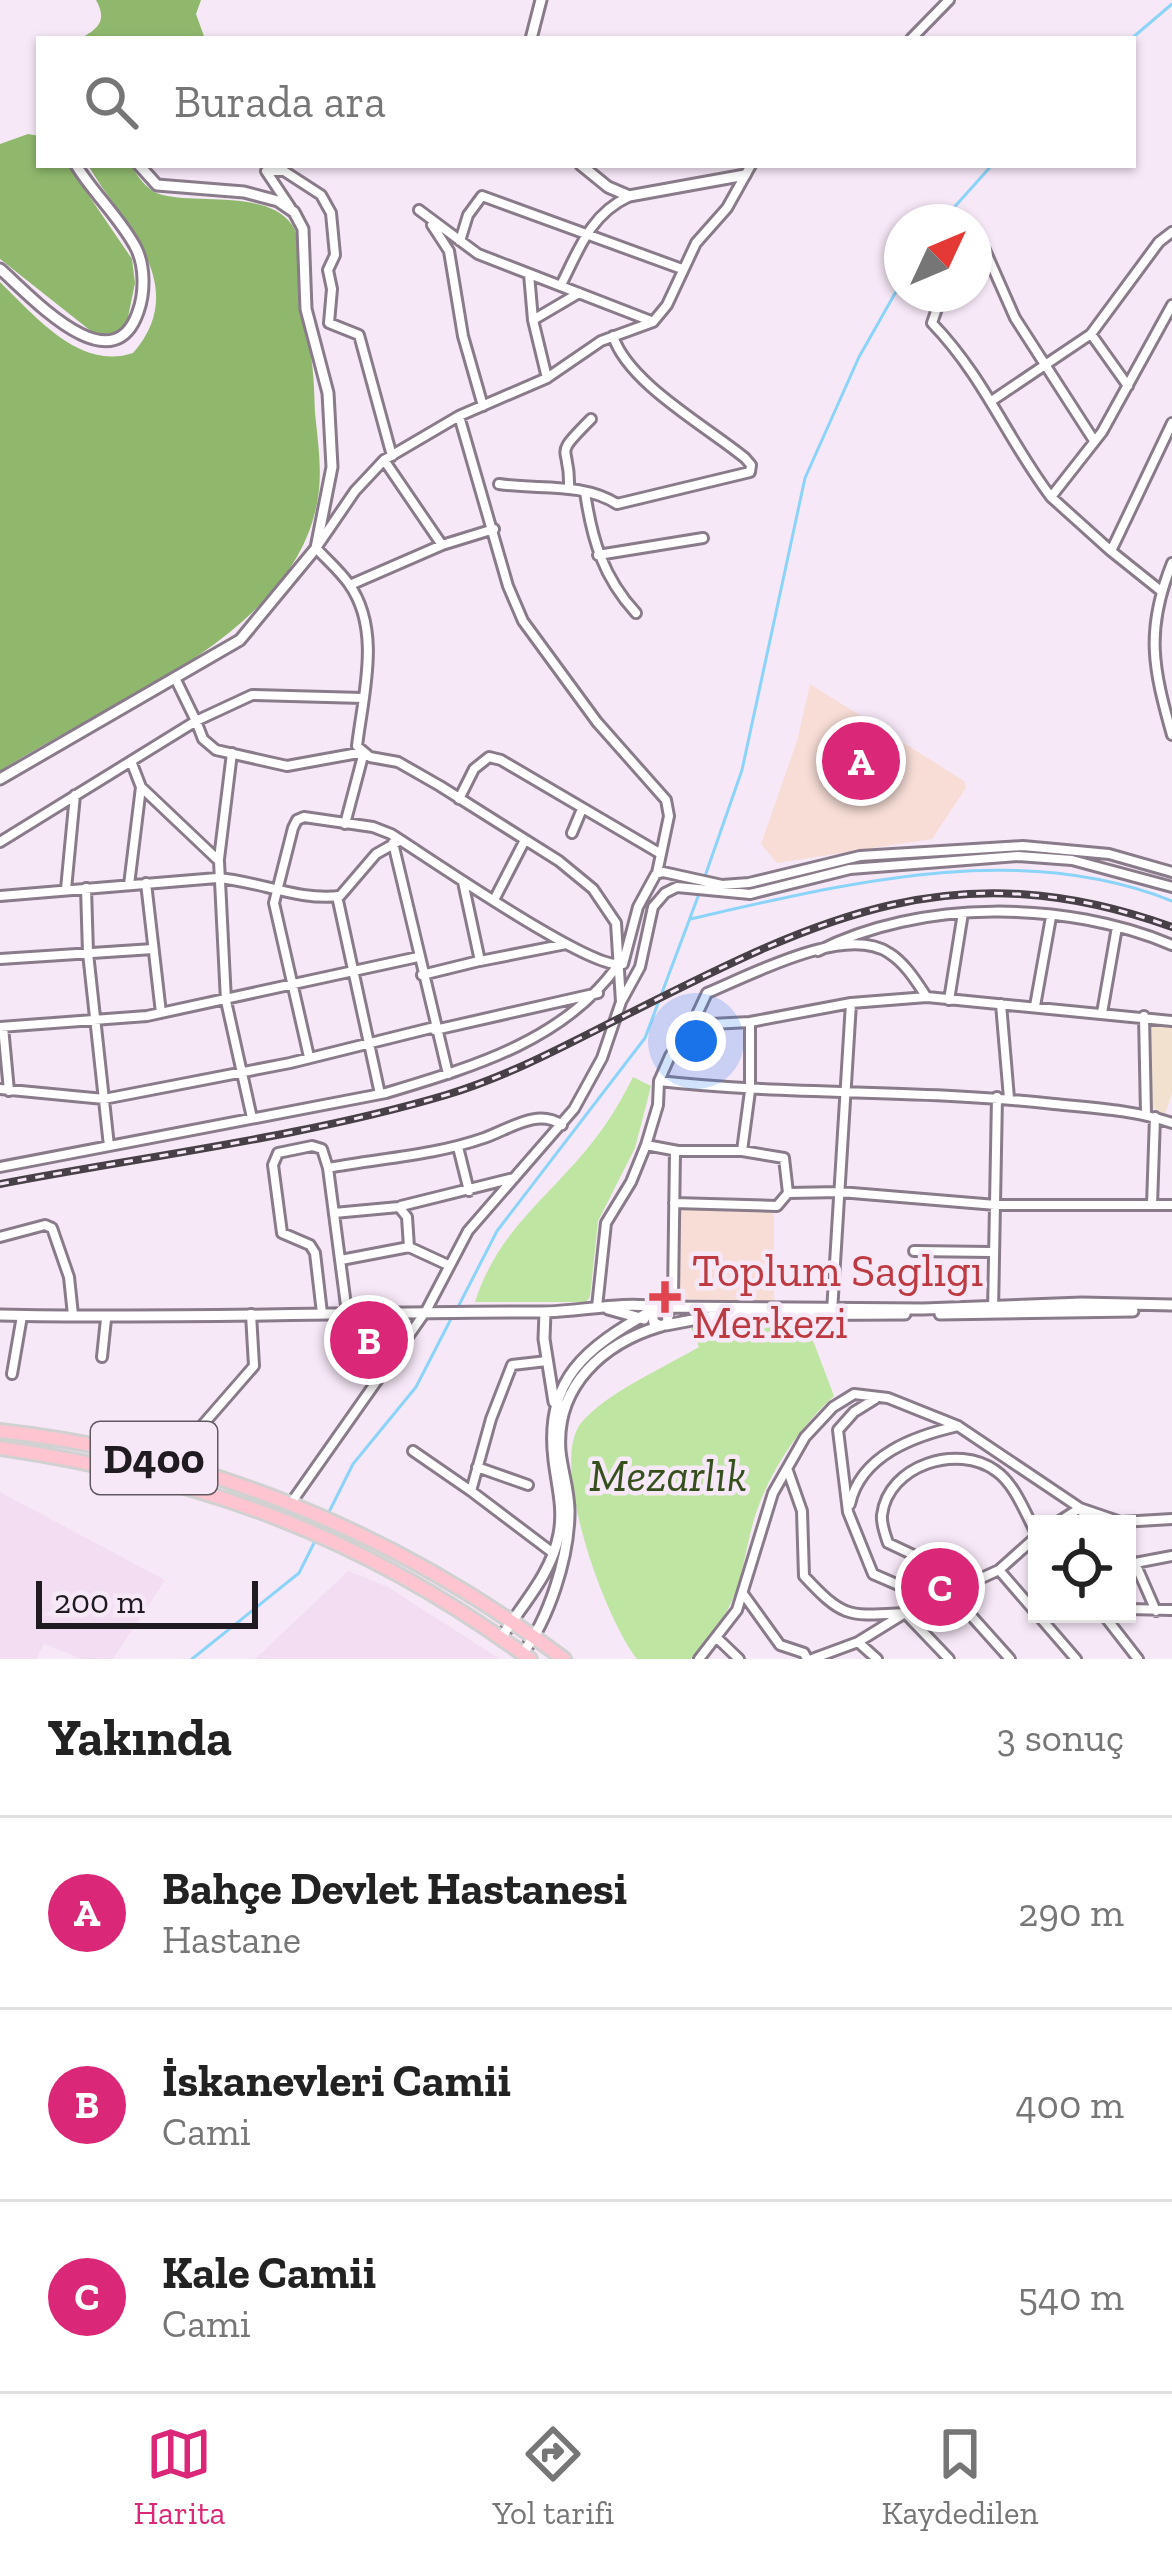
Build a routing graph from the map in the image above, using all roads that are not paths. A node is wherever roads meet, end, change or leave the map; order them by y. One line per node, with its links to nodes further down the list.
1 (541, 0): 3 (street)
2 (950, 0): 4 (street)
3 (532, 36)
4 (914, 36)
5 (78, 168): 15 (street)
6 (142, 168): 10 (street)
7 (585, 168): 9 (street)
8 (748, 170): 9 (street); 16 (street)
9 (629, 196): 12 (street)
10 (294, 212): 36 (street); 44 (street)
11 (1172, 232): 25 (street)
12 (586, 237): 13 (street); 16 (street); 18 (street)
13 (460, 241): 17 (street); 31 (street)
14 (992, 264): 27 (street)
15 (0, 269)
16 (682, 269): 23 (street)
17 (529, 273): 18 (street); 22 (street)
18 (561, 285): 19 (street)
19 (580, 292): 22 (street); 23 (street)
20 (1172, 305): 24 (street)
21 (936, 312): 30 (street)
22 (533, 320): 28 (street)
23 (652, 322): 26 (street)
24 (1168, 325): 29 (street)
25 (1091, 334): 27 (street); 29 (street)
26 (613, 336): 28 (street); 39 (street)
27 (1047, 366): 30 (street); 35 (street)
28 (547, 378): 31 (street)
29 (1128, 386): 35 (street)
30 (993, 400): 40 (street)
31 (483, 406): 32 (street)
32 (458, 416): 36 (street); 41 (street)
33 (591, 419): 38 (street)
34 (1172, 423): 45 (street)
35 (1093, 440): 40 (street)
36 (388, 458): 43 (street); 44 (street)
37 (499, 484): 38 (street)
38 (569, 489): 39 (street)
39 (585, 492): 46 (street)
40 (1051, 497): 45 (street)
41 (494, 529): 43 (street); 68 (street)
42 (703, 538): 46 (street)
43 (442, 544): 48 (street)
44 (316, 548): 48 (street); 51 (street)
45 (1111, 551): 49 (street)
46 (598, 555): 50 (street)
47 (1172, 563): 49 (street)
48 (350, 585): 52 (street)
49 (1162, 591): 54 (street)
50 (636, 613)
51 (176, 680): 53 (street); 58 (street)
52 (363, 698): 53 (street); 55 (street)
53 (196, 721): 56 (street); 57 (street)
54 (1172, 735)
55 (364, 752): 56 (street); 61 (street); 63 (street)
56 (232, 753): 69 (street)
57 (131, 761): 59 (street); 60 (street)
58 (0, 779)
59 (141, 787): 69 (street); 76 (street)
60 (75, 795): 66 (street); 80 (street)
61 (460, 799): 62 (street); 65 (street)
62 (582, 809): 64 (street); 68 (street)
63 (345, 824): 67 (street); 81 (street)
64 (572, 833)
65 (525, 840): 84 (street); 96 (street)
66 (0, 842)
67 (397, 842): 73 (street); 83 (street); 93 (street)
68 (661, 854): 71 (street)
69 (219, 861): 72 (street)
70 (1172, 872): 79 (street)
71 (656, 874): 75 (street); 104 (street)
72 (217, 878): 74 (street); 81 (street); 103 (street)
73 (463, 881): 84 (street); 95 (street)
74 (146, 883): 76 (street); 90 (street)
75 (691, 884): 79 (street); 104 (street)
76 (129, 885): 78 (street)
77 (1172, 887): 79 (street)
78 (86, 888): 80 (street); 92 (street)
79 (720, 888)
80 (66, 889): 82 (street)
81 (276, 889): 83 (street); 99 (street)
82 (0, 896)
83 (337, 896): 97 (street)
84 (494, 900): 88 (street)
85 (963, 913): 86 (street); 91 (street); 102 (street)
86 (1051, 917): 87 (street); 107 (street)
87 (1117, 927): 89 (street); 109 (street)
88 (566, 944): 95 (street); 96 (street)
89 (1172, 945)
90 (153, 949): 92 (street); 108 (street)
91 (818, 951): 101 (street); 114 (street)
92 (88, 953): 94 (street); 111 (street)
93 (418, 957): 97 (street); 98 (street)
94 (0, 959)
95 (480, 961): 98 (street)
96 (619, 964): 100 (street); 104 (street)
97 (353, 970): 99 (street); 117 (street)
98 (422, 975): 116 (street)
99 (290, 984): 103 (street); 118 (street)
100 (598, 993): 116 (street); 120 (street)
101 (927, 997): 102 (street); 105 (street)
102 (949, 1000): 106 (street)
103 (226, 1001): 108 (street); 119 (street)
104 (621, 1002): 132 (street)
105 (851, 1003): 113 (street); 124 (street)
106 (1001, 1004): 107 (street); 128 (street)
107 (1035, 1006): 109 (street)
108 (161, 1013): 111 (street)
109 (1102, 1013): 110 (street)
110 (1144, 1016): 112 (street); 129 (street)
111 (97, 1021): 115 (street); 127 (street)
112 (1172, 1021)
113 (750, 1022): 114 (street); 123 (street)
114 (692, 1025): 121 (street)
115 (2, 1028): 122 (street)
116 (435, 1029): 117 (street); 120 (street)
117 (372, 1043): 118 (street); 125 (street)
118 (309, 1057): 119 (street)
119 (242, 1072): 127 (street); 130 (street)
120 (448, 1074): 125 (street)
121 (659, 1081): 123 (street); 133 (street)
122 (5, 1090): 127 (street)
123 (750, 1091): 124 (street); 137 (street)
124 (846, 1092): 126 (street); 142 (street)
125 (380, 1094): 130 (street)
126 (997, 1097): 128 (street); 145 (street)
127 (104, 1099): 134 (street)
128 (1009, 1099): 129 (street)
129 (1150, 1115): 131 (street); 147 (street)
130 (252, 1118): 134 (street)
131 (1172, 1123)
132 (562, 1125): 135 (street); 140 (street)
133 (646, 1145): 136 (street); 156 (street)
134 (109, 1146): 138 (street)
135 (458, 1148): 139 (street); 141 (street)
136 (675, 1150): 137 (street); 144 (street)
137 (742, 1151): 143 (street)
138 (0, 1167)
139 (328, 1168): 149 (street); 164 (street)
140 (516, 1178): 141 (street); 155 (street)
141 (470, 1191): 148 (street)
142 (840, 1192): 143 (street); 145 (street); 160 (street)
143 (788, 1193): 144 (street)
144 (674, 1203): 157 (street)
145 (996, 1204): 147 (street); 153 (street)
146 (1172, 1204): 147 (street)
147 (1152, 1205)
148 (399, 1207): 149 (street); 151 (street)
149 (334, 1213): 154 (street)
150 (0, 1237): 167 (street)
151 (409, 1247): 154 (street); 155 (street)
152 (914, 1251): 153 (street)
153 (992, 1252): 161 (street)
154 (341, 1260): 165 (street)
155 (448, 1265): 159 (street)
156 (596, 1307): 157 (street); 163 (street); 169 (street)
157 (662, 1308): 160 (street); 169 (street); 171 (street); 171 (street)
158 (1172, 1308): 161 (street)
159 (431, 1310): 163 (street); 165 (street); 186 (street)
160 (832, 1310): 161 (street); 171 (street)
161 (993, 1310)
162 (251, 1312): 164 (street); 170 (street); 179 (street)
163 (545, 1312): 173 (street)
164 (322, 1313): 165 (street)
165 (347, 1313)
166 (0, 1315): 168 (street)
167 (74, 1315): 168 (street); 170 (street)
168 (22, 1316): 174 (street)
169 (640, 1317): 171 (street); 176 (street)
170 (106, 1319): 172 (street)
171 (660, 1325): 209 (street)
172 (102, 1357)
173 (547, 1361): 176 (street); 182 (street)
174 (12, 1374)
175 (877, 1398): 177 (street); 183 (street); 188 (street)
176 (554, 1404): 194 (street)
177 (958, 1426): 187 (street); 188 (street)
178 (0, 1431): 186 (highway, D400)
179 (166, 1442)
180 (0, 1448): 211 (highway, D400)
181 (413, 1451): 185 (street)
182 (477, 1467): 184 (street); 185 (street)
183 (788, 1470): 202 (street); 206 (street)
184 (528, 1485)
185 (471, 1492): 194 (street)
186 (297, 1505): 207 (highway, D400)
187 (1079, 1508): 189 (street); 190 (street); 191 (street)
188 (848, 1512): 200 (street)
189 (1068, 1515)
190 (1085, 1515)
191 (1172, 1519)
192 (1028, 1520): 199 (street)
193 (1028, 1544): 197 (street)
194 (553, 1553): 207 (street)
195 (1172, 1556): 196 (street)
196 (1136, 1562)
197 (999, 1570): 199 (street); 221 (street)
198 (1136, 1574): 205 (street)
199 (971, 1582): 201 (street)
200 (910, 1590)
201 (950, 1592): 206 (street); 220 (street)
202 (744, 1594): 210 (street); 217 (street)
203 (1136, 1610): 205 (street)
204 (1172, 1610): 205 (street)
205 (1156, 1611)
206 (905, 1613): 212 (street); 219 (street)
207 (512, 1620): 209 (highway, D400); 211 (street)
208 (1110, 1623): 222 (street)
209 (535, 1637): 213 (street); 214 (highway, D400)
210 (716, 1637): 215 (street); 216 (street)
211 (501, 1638): 213 (highway, D400)
212 (858, 1642): 217 (street); 218 (street)
213 (526, 1656)
214 (564, 1659)
215 (699, 1659)
216 (739, 1659)
217 (810, 1659)
218 (877, 1659)
219 (949, 1659)
220 (1010, 1659)
221 (1076, 1659)
222 (1138, 1659)

